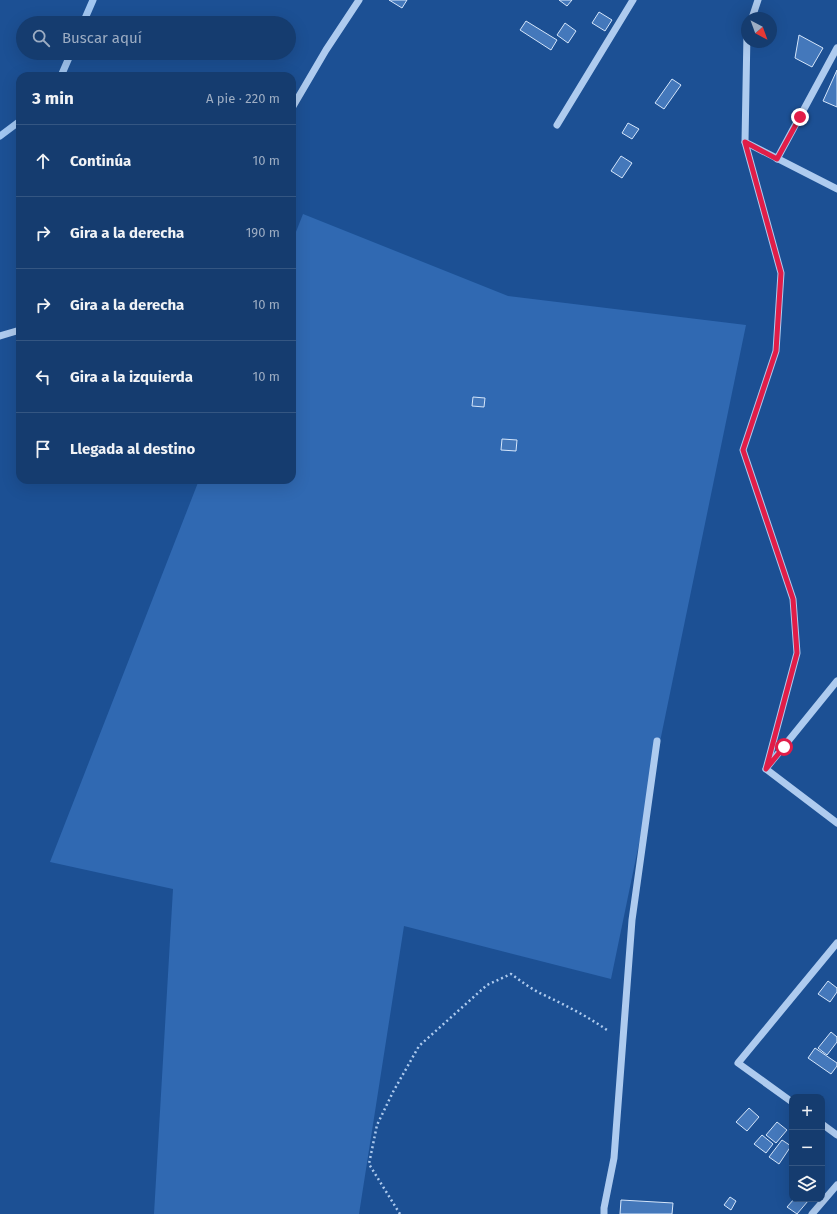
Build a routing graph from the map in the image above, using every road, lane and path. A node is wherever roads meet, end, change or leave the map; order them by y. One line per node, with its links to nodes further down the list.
1 (359, 0): 7 (street)
2 (633, 0): 8 (street)
3 (758, 0): 4 (street)
4 (754, 12)
5 (747, 48): 9 (street)
6 (837, 48): 10 (street)
7 (296, 101)
8 (557, 125)
9 (745, 142): 10 (street); 16 (street)
10 (777, 159): 11 (street)
11 (837, 190)
12 (16, 331): 13 (street)
13 (0, 336)
14 (837, 681): 16 (street)
15 (657, 741): 19 (street)
16 (766, 769): 17 (street)
17 (837, 823)
18 (837, 943): 20 (street)
19 (623, 1042): 24 (path); 25 (street)
20 (789, 1100)
21 (825, 1126): 22 (street)
22 (837, 1135)
23 (837, 1185): 26 (street)
24 (400, 1214)
25 (604, 1214)
26 (812, 1214)

